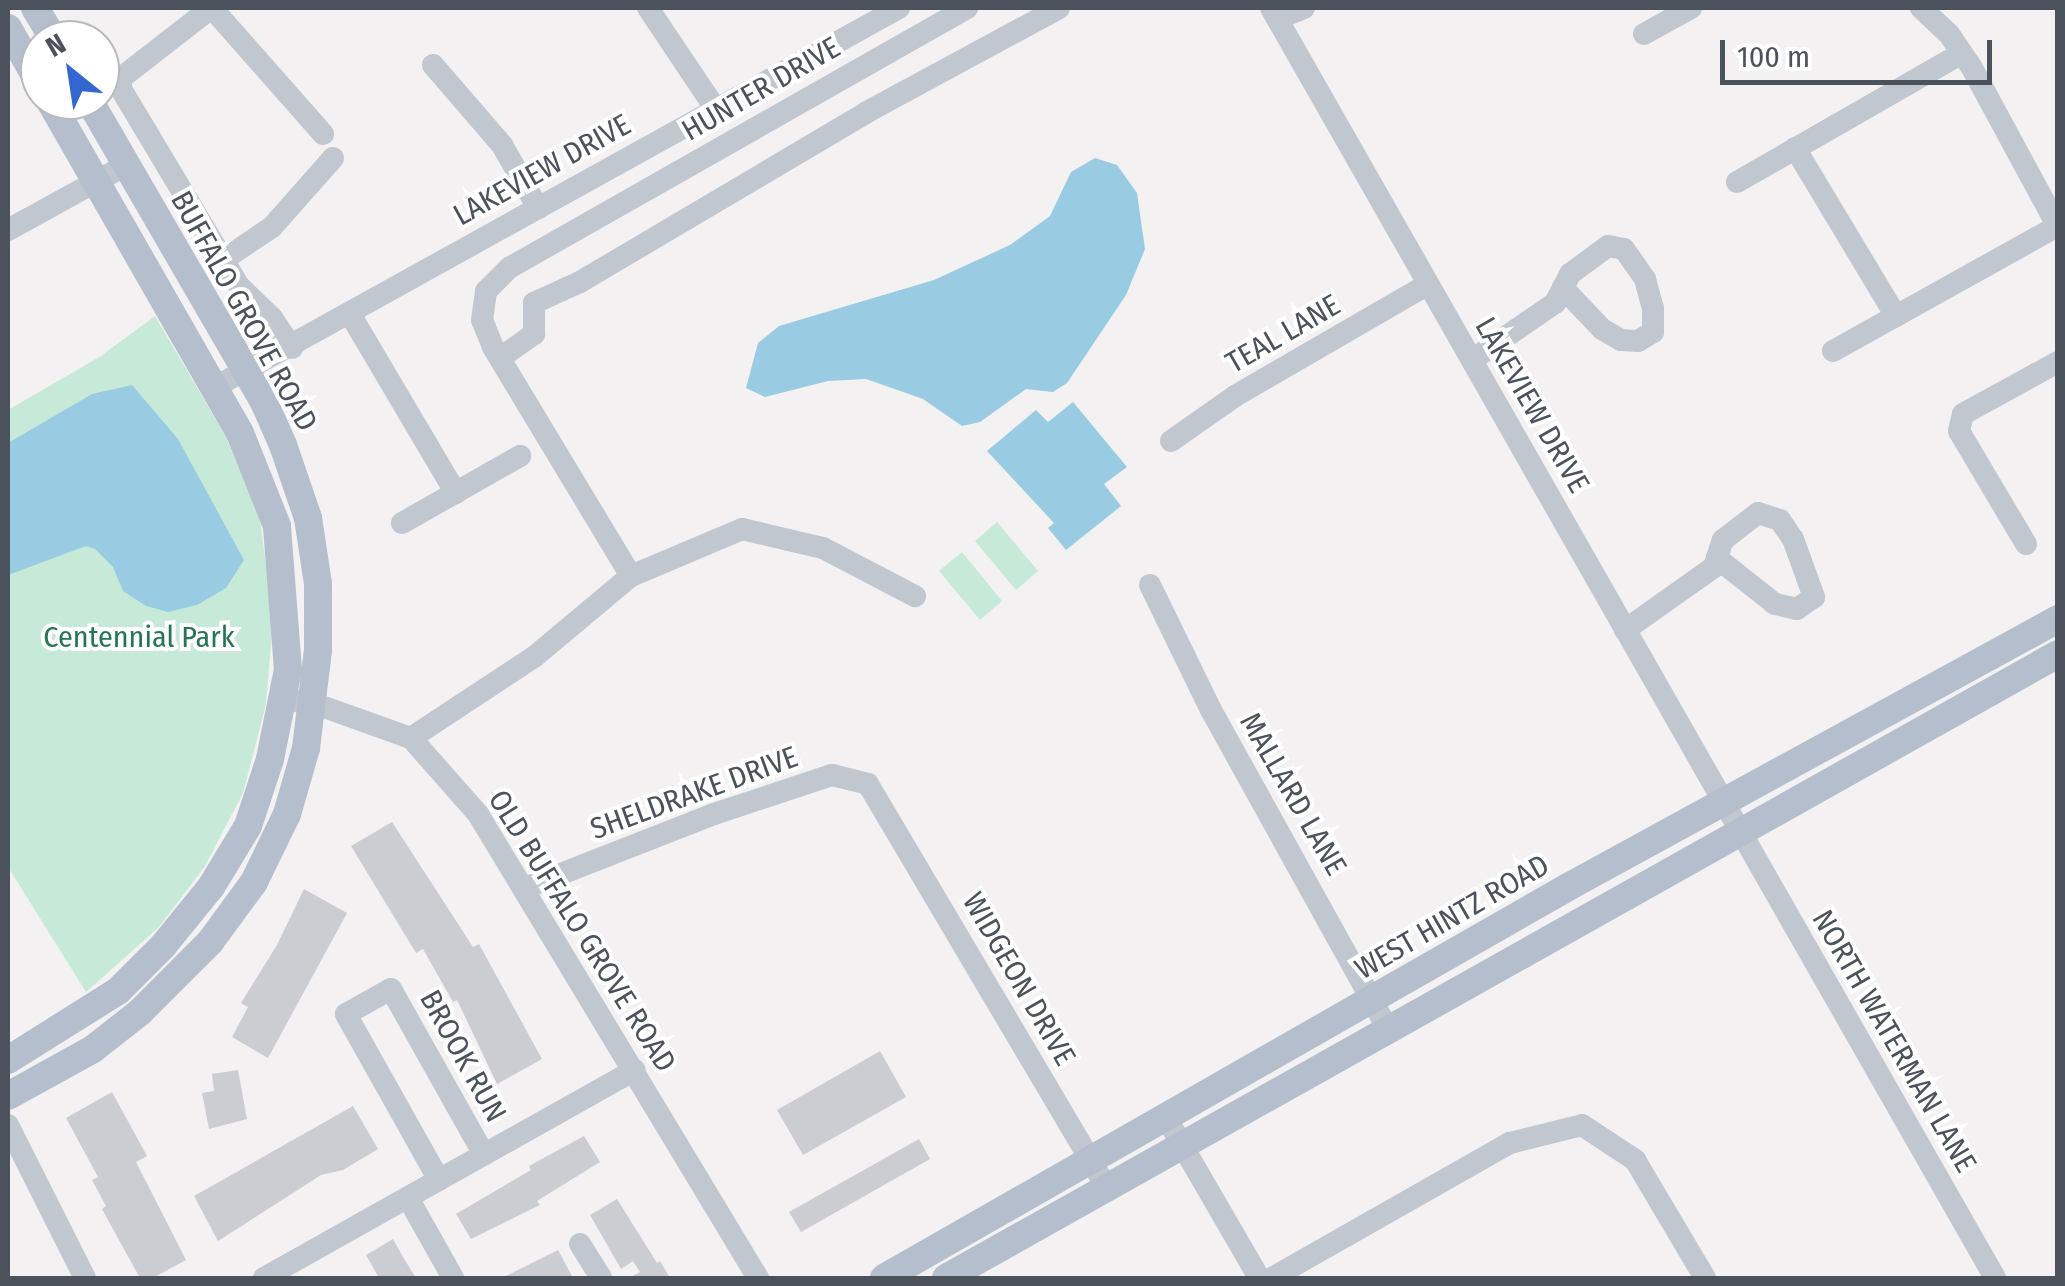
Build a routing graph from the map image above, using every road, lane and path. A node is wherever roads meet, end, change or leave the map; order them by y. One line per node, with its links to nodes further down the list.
1 (212, 8): 16 (street); 25 (street)
2 (648, 8): 13 (street)
3 (967, 8): 32 (street, HUNTER DRIVE)
4 (1058, 8): 32 (street)
5 (1304, 8): 9 (street)
6 (1692, 8): 10 (street)
7 (1921, 8): 11 (street)
8 (891, 10): 13 (street, LAKEVIEW DRIVE)
9 (1274, 13): 26 (street, LAKEVIEW DRIVE)
10 (1644, 34)
11 (1962, 53): 17 (street); 23 (street)
12 (433, 65): 22 (street)
13 (715, 108): 22 (street, LAKEVIEW DRIVE)
14 (61, 120): 20 (main road, BUFFALO GROVE ROAD)
15 (100, 120): 19 (main road, BUFFALO GROVE ROAD)
16 (324, 134)
17 (1795, 148): 21 (street); 29 (street)
18 (333, 158): 25 (street)
19 (126, 165): 20 (street); 35 (main road, BUFFALO GROVE ROAD)
20 (96, 181): 24 (street); 36 (main road, BUFFALO GROVE ROAD)
21 (1737, 182)
22 (538, 208): 28 (street, LAKEVIEW DRIVE)
23 (2057, 226): 29 (street)
24 (8, 230)
25 (224, 260): 30 (street)
26 (1428, 284): 33 (street, LAKEVIEW DRIVE); 37 (street, TEAL LANE)
27 (1562, 288): 27 (street); 33 (street)
28 (350, 314): 30 (street, LAKEVIEW DRIVE); 39 (street)
29 (1896, 316): 31 (street)
30 (292, 348): 35 (street, LAKEVIEW DRIVE)
31 (1833, 351)
32 (500, 358): 43 (street)
33 (1472, 360): 47 (street, LAKEVIEW DRIVE)
34 (2058, 362): 41 (street)
35 (246, 370): 36 (street, LAKEVIEW DRIVE); 49 (main road, BUFFALO GROVE ROAD)
36 (214, 387): 49 (main road, BUFFALO GROVE ROAD)
37 (1172, 440)
38 (520, 456): 39 (street)
39 (456, 494): 40 (street)
40 (402, 524)
41 (2026, 544)
42 (1717, 558): 42 (street); 47 (street)
43 (631, 576): 45 (street); 50 (street)
44 (1150, 585): 55 (street, MALLARD LANE)
45 (915, 596)
46 (2058, 619): 52 (main road, WEST HINTZ ROAD)
47 (1625, 630): 52 (street, LAKEVIEW DRIVE)
48 (2058, 654): 53 (main road)
49 (299, 701): 50 (street, OLD BUFFALO GROVE ROAD); 57 (main road, BUFFALO GROVE ROAD); 59 (main road, BUFFALO GROVE ROAD)
50 (410, 738): 54 (street, OLD BUFFALO GROVE ROAD)
51 (878, 798): 54 (street, SHELDRAKE DRIVE); 64 (street, WIDGEON DRIVE)
52 (1724, 804): 53 (street, LAKEVIEW DRIVE); 55 (main road, WEST HINTZ ROAD)
53 (1741, 833): 56 (main road); 79 (street, NORTH WATERMAN LANE)
54 (525, 888): 58 (street, OLD BUFFALO GROVE ROAD)
55 (1374, 1000): 56 (street, MALLARD LANE); 60 (main road, WEST HINTZ ROAD)
56 (1389, 1031): 62 (main road)
57 (8, 1060)
58 (635, 1070): 63 (street, BROOK RUN); 73 (street, OLD BUFFALO GROVE ROAD)
59 (8, 1096)
60 (1167, 1118): 62 (street); 64 (main road, WEST HINTZ ROAD)
61 (8, 1124): 69 (street)
62 (1183, 1146): 66 (main road); 76 (street)
63 (484, 1155): 65 (street, BROOK RUN); 65 (street, BROOK RUN)
64 (1092, 1162): 66 (street, WIDGEON DRIVE); 74 (main road, WEST HINTZ ROAD)
65 (438, 1180): 67 (street, BROOK RUN)
66 (1108, 1190): 75 (main road)
67 (408, 1198): 70 (street, BROOK RUN); 71 (street)
68 (580, 1244): 72 (street)
69 (84, 1278)
70 (264, 1278)
71 (453, 1278)
72 (600, 1278)
73 (758, 1278)
74 (884, 1278)
75 (946, 1278)
76 (1259, 1278)
77 (1272, 1278): 78 (street)
78 (1705, 1278)
79 (1995, 1278)

